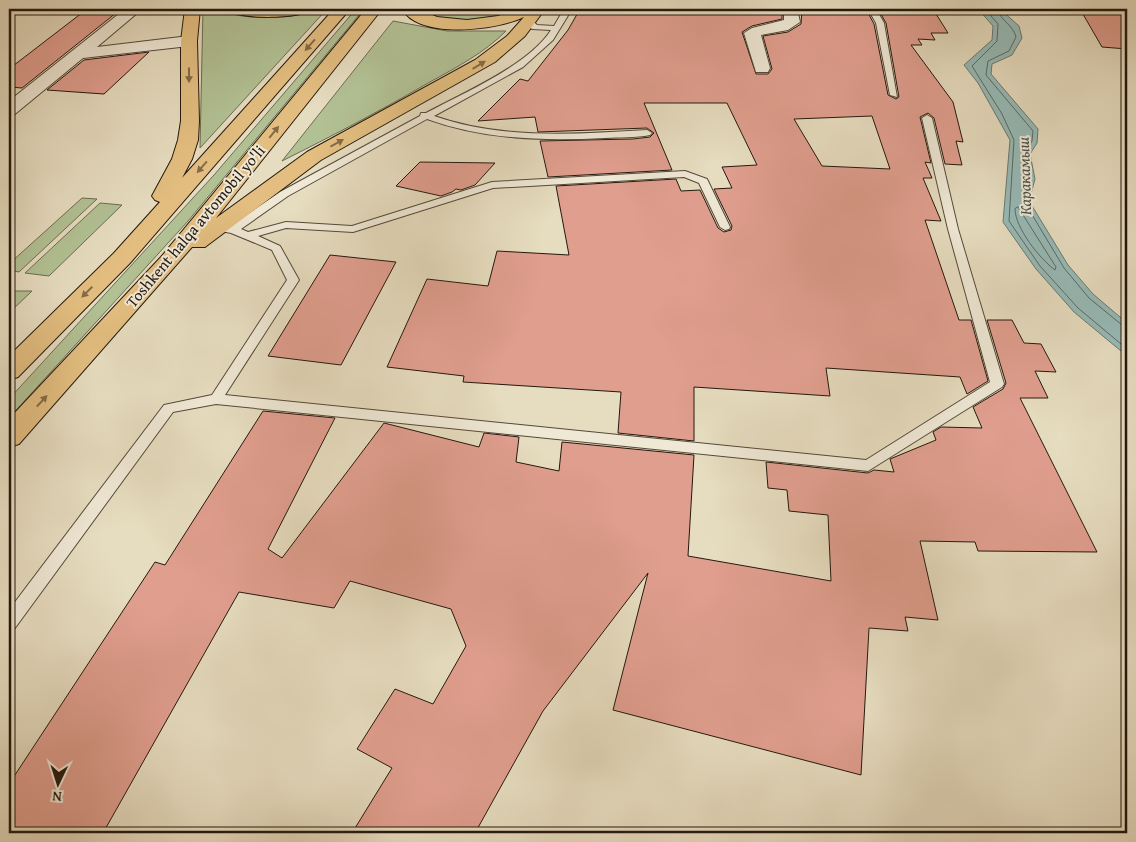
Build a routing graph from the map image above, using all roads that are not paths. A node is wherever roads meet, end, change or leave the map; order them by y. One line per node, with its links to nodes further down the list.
1 (134, 9): 14 (street)
2 (192, 9): 13 (highway)
3 (235, 9): 4 (highway)
4 (304, 9)
5 (342, 9): 24 (highway, Toshkent halqa avtomobil yo'li, one-way to 24)
6 (374, 9): 25 (highway, Toshkent halqa avtomobil yo'li, one-way to 6)
7 (409, 9): 11 (highway)
8 (568, 9): 12 (lane)
9 (793, 9): 15 (street)
10 (872, 9): 16 (lane)
11 (531, 13): 12 (lane); 18 (highway, one-way to 11)
12 (556, 28): 18 (lane)
13 (189, 41): 14 (street); 24 (highway, one-way to 24)
14 (78, 54): 17 (street)
15 (762, 68)
16 (894, 95)
17 (9, 110)
18 (421, 110): 20 (lane); 22 (highway)
19 (927, 118): 27 (lane)
20 (647, 133)
21 (725, 227): 23 (lane)
22 (225, 229): 23 (lane); 25 (highway)
23 (247, 236): 27 (lane)
24 (122, 258): 26 (highway, Toshkent halqa avtomobil yo'li, one-way to 26)
25 (169, 262): 28 (highway, Toshkent halqa avtomobil yo'li, one-way to 25)
26 (9, 371)
27 (216, 399): 29 (lane)
28 (9, 436)
29 (9, 623)

